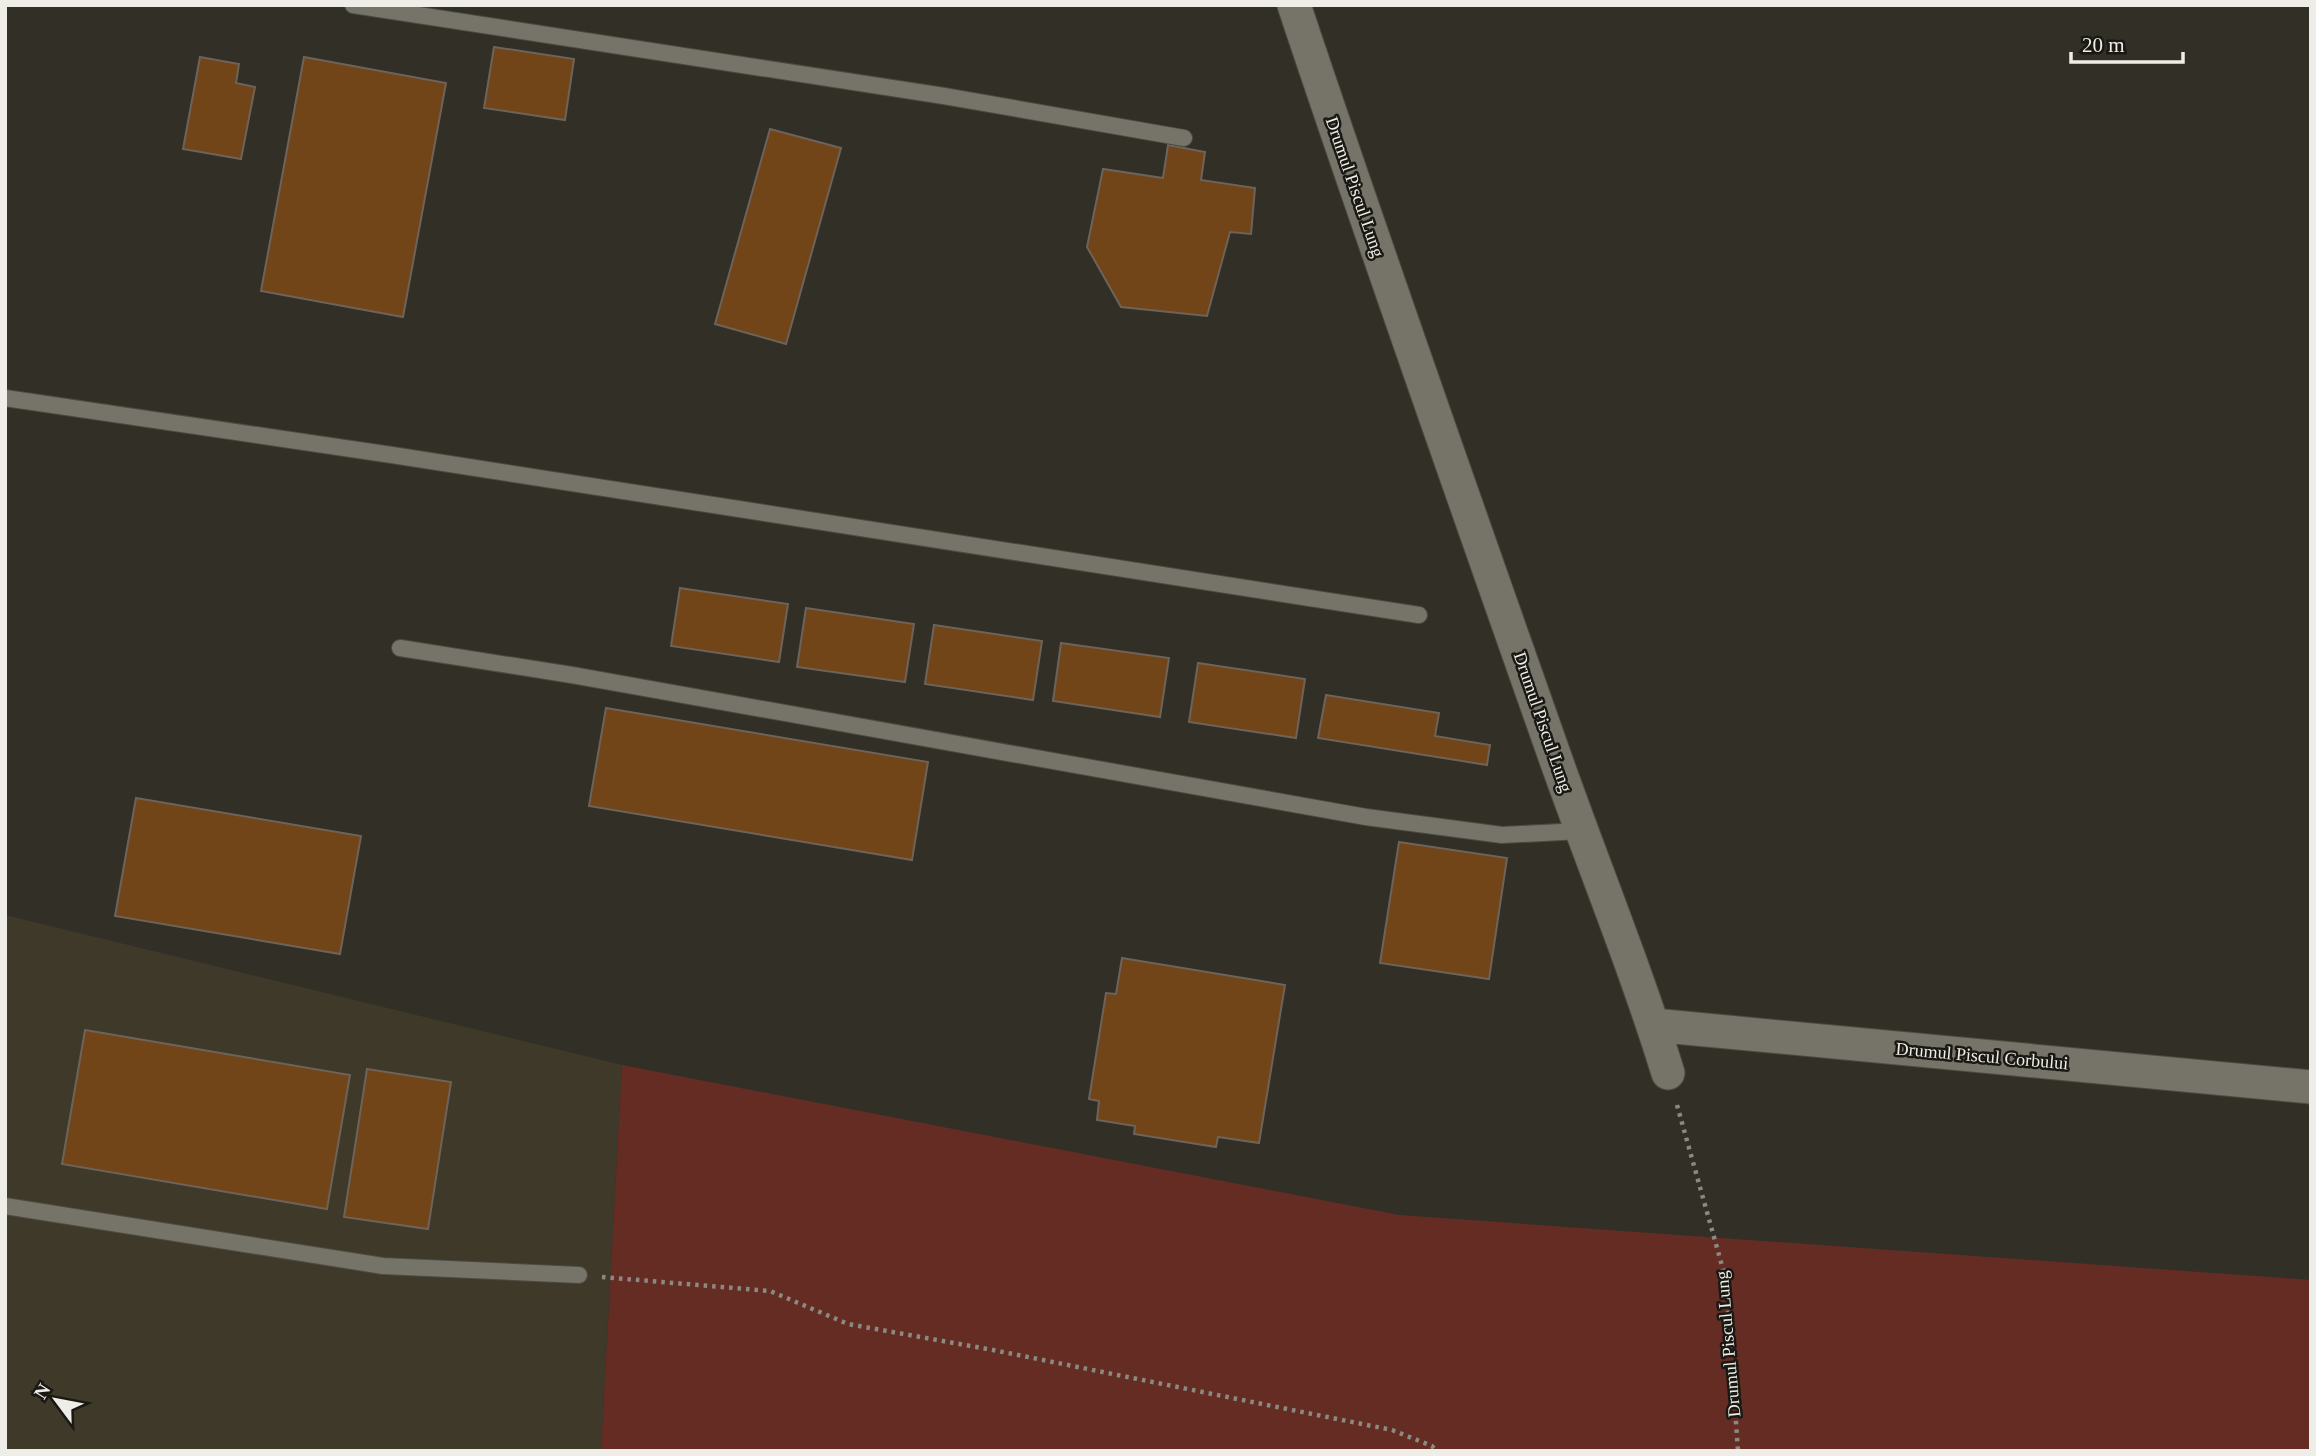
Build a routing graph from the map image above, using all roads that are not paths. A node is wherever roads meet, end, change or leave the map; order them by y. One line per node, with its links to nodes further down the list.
1 (353, 5): 3 (lane)
2 (1294, 5): 7 (street, Drumul Piscul Lung)
3 (1184, 138)
4 (5, 398): 5 (lane)
5 (1419, 615)
6 (400, 648): 7 (lane)
7 (1581, 831): 8 (street, Drumul Piscul Lung)
8 (1653, 1025): 9 (street, Drumul Piscul Lung); 10 (street, Drumul Piscul Corbului)
9 (1668, 1073)
10 (2311, 1087)
11 (5, 1206): 12 (lane)
12 (579, 1275)

